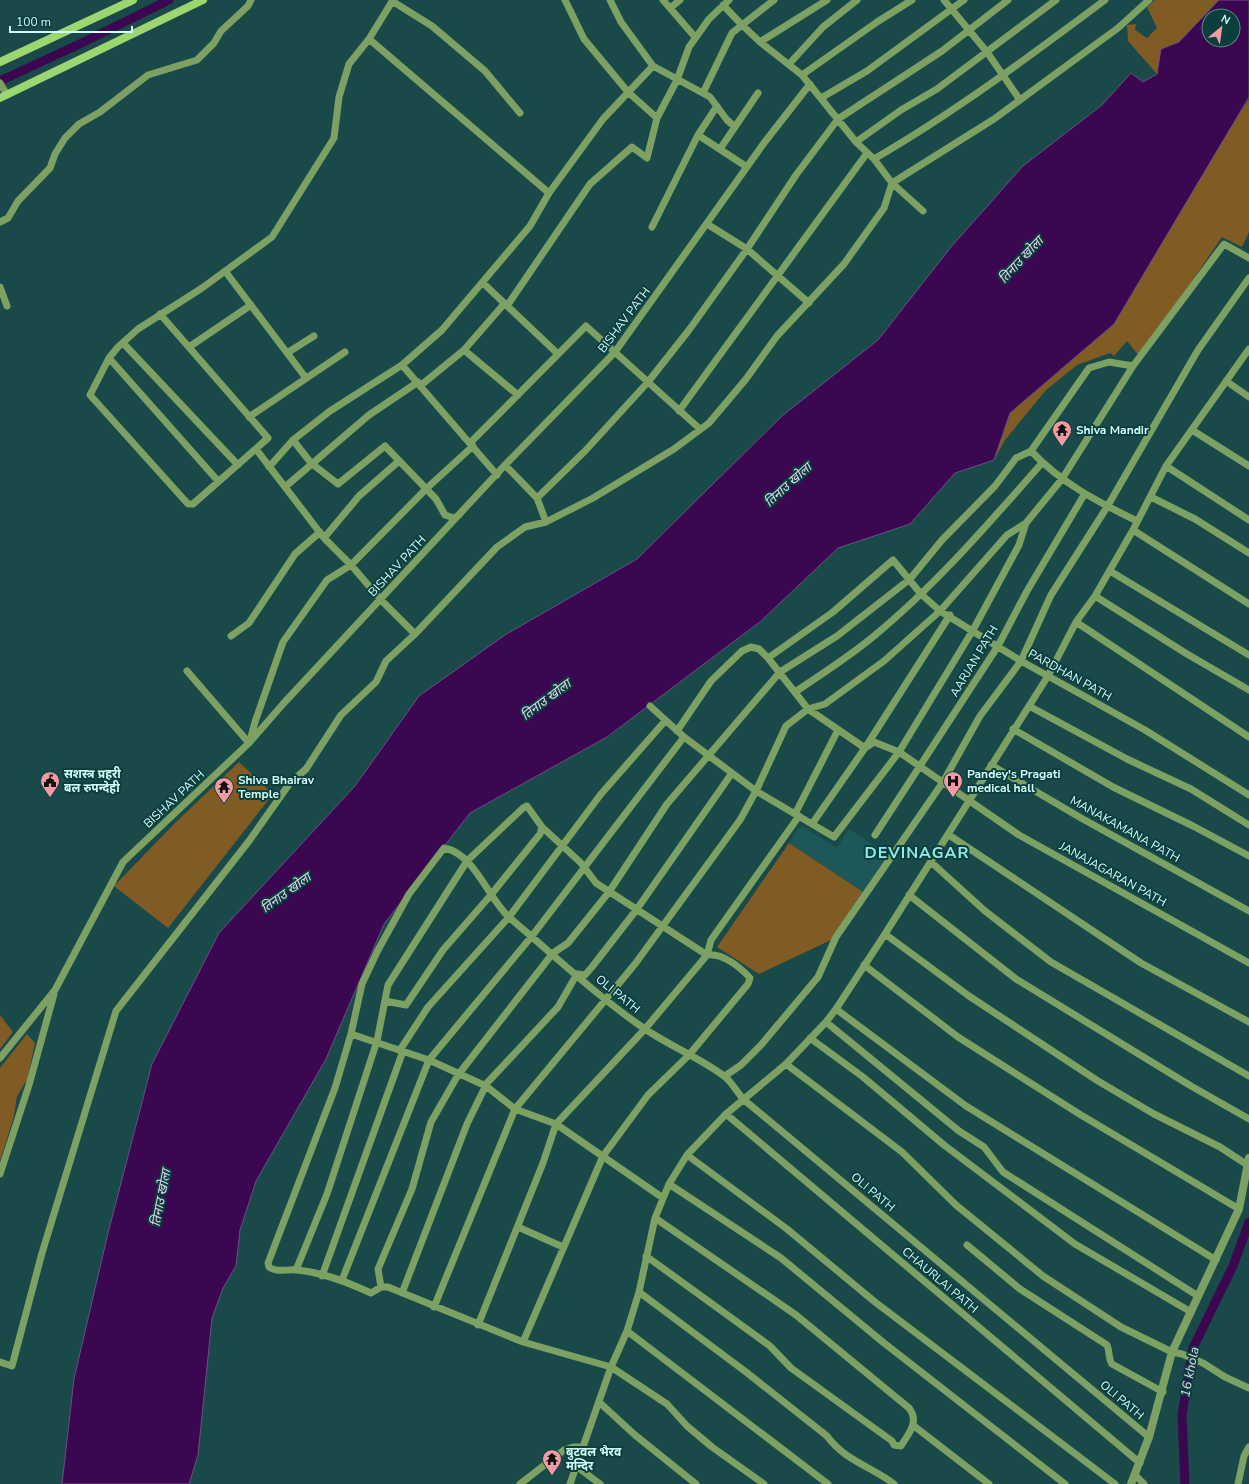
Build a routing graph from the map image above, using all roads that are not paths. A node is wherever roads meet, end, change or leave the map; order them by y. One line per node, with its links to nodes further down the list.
1 (134, 0): 28 (main road)
2 (203, 0): 39 (main road)
3 (251, 0): 56 (street)
4 (392, 0): 25 (street); 43 (street)
5 (565, 0): 36 (street)
6 (610, 0): 30 (street)
7 (663, 0): 20 (street)
8 (680, 0): 20 (street)
9 (774, 0): 22 (street)
10 (827, 0): 26 (street)
11 (857, 0): 29 (street)
12 (912, 0): 32 (street)
13 (944, 0): 21 (street)
14 (964, 0): 21 (street)
15 (1008, 0): 23 (street)
16 (1056, 0): 27 (street)
17 (1105, 0): 31 (street)
18 (1149, 0): 41 (street)
19 (726, 2): 22 (street); 24 (street)
20 (670, 8): 24 (street)
21 (952, 9): 23 (street); 40 (street)
22 (742, 25): 26 (street); 37 (street)
23 (969, 32): 27 (street); 45 (street)
24 (695, 37): 33 (street)
25 (368, 39): 54 (street); 61 (street)
26 (760, 42): 29 (street)
27 (987, 52): 31 (street); 48 (street)
28 (0, 62)
29 (790, 64): 32 (street)
30 (653, 66): 33 (street); 36 (street)
31 (1003, 74): 41 (street); 51 (street)
32 (802, 75): 34 (street)
33 (677, 80): 37 (street); 44 (street)
34 (810, 84): 40 (street); 52 (street, BISHAV PATH)
35 (1, 85): 39 (street)
36 (628, 92): 44 (street); 54 (street)
37 (703, 93): 42 (street)
38 (758, 93): 46 (street)
39 (4, 97)
40 (821, 98): 45 (street)
41 (1020, 100): 53 (street)
42 (717, 106): 46 (street); 47 (street)
43 (520, 113)
44 (657, 118): 68 (street)
45 (838, 119): 48 (street); 59 (street)
46 (735, 127): 49 (street)
47 (698, 135): 49 (street); 58 (street)
48 (856, 142): 50 (street)
49 (720, 149): 52 (street)
50 (868, 153): 51 (street); 62 (street)
51 (874, 159): 53 (street)
52 (747, 167): 57 (street, BISHAV PATH)
53 (892, 183): 55 (street); 66 (street)
54 (549, 193): 64 (street)
55 (923, 211)
56 (0, 222)
57 (707, 224): 59 (street); 77 (street, BISHAV PATH)
58 (652, 227)
59 (747, 249): 62 (street); 85 (street)
60 (1249, 258): 82 (street)
61 (225, 270): 67 (street); 70 (street)
62 (779, 277): 66 (street); 89 (street)
63 (1249, 278): 113 (street)
64 (483, 283): 68 (street); 81 (street)
65 (0, 287): 69 (street)
66 (809, 303): 91 (street)
67 (251, 305): 73 (street); 78 (street)
68 (506, 305): 75 (street); 79 (street)
69 (7, 306)
70 (160, 314): 72 (street); 73 (street)
71 (314, 336): 78 (street)
72 (123, 342): 80 (street); 100 (street)
73 (189, 347): 90 (street)
74 (1249, 349): 84 (street)
75 (464, 350): 86 (street); 87 (street)
76 (345, 352): 83 (street)
77 (615, 352): 79 (street); 85 (street); 101 (street, BISHAV PATH)
78 (287, 353): 83 (street)
79 (558, 354): 87 (street)
80 (109, 358): 107 (street); 107 (street)
81 (402, 365): 86 (street); 93 (street)
82 (1133, 366): 96 (street); 106 (street)
83 (306, 378): 90 (street)
84 (1226, 381): 88 (street); 92 (street)
85 (648, 382): 89 (street); 112 (street)
86 (419, 384): 94 (street); 98 (street)
87 (518, 394): 94 (street)
88 (1249, 397)
89 (679, 411): 91 (street)
90 (249, 417): 95 (street)
91 (700, 429): 117 (street)
92 (1192, 430): 102 (street); 103 (street)
93 (293, 440): 98 (street); 104 (street)
94 (472, 445): 105 (street); 109 (street)
95 (256, 449): 100 (street); 104 (street)
96 (1031, 451): 99 (street); 124 (street)
97 (400, 461): 98 (street); 109 (street); 120 (street)
98 (312, 463): 108 (street)
99 (1042, 463): 106 (street); 125 (street)
100 (238, 465): 107 (street)
101 (505, 466): 105 (street, BISHAV PATH); 112 (street)
102 (1166, 466): 111 (street); 115 (street)
103 (1249, 466)
104 (269, 467): 108 (street)
105 (497, 475): 114 (street, BISHAV PATH)
106 (1062, 479): 110 (street); 118 (street)
107 (218, 481)
108 (284, 487): 120 (street)
109 (426, 488): 114 (street); 122 (street)
110 (1084, 495): 113 (street); 135 (street, AARJAN PATH)
111 (1151, 497): 116 (street); 121 (street)
112 (537, 498): 117 (street)
113 (1107, 507): 116 (street); 138 (street)
114 (461, 514): 127 (street, BISHAV PATH)
115 (1249, 520)
116 (1137, 521): 119 (street)
117 (546, 522): 133 (street)
118 (1026, 524): 129 (street); 132 (street)
119 (1132, 530): 123 (street); 128 (street)
120 (322, 535): 122 (street); 134 (street)
121 (1249, 553)
122 (351, 565): 127 (street); 153 (street)
123 (1110, 571): 126 (street); 136 (street)
124 (910, 579): 125 (street, PARDHAN PATH); 137 (street, PARDHAN PATH); 140 (street)
125 (921, 594): 129 (street, PARDHAN PATH); 143 (street)
126 (1095, 596): 131 (street); 142 (street)
127 (381, 600): 133 (street); 153 (street, BISHAV PATH)
128 (1249, 604)
129 (940, 611): 130 (street, PARDHAN PATH); 146 (street)
130 (950, 615): 132 (street, PARDHAN PATH); 154 (street)
131 (1076, 622): 141 (street); 152 (street)
132 (974, 630): 135 (street, PARDHAN PATH); 155 (street)
133 (415, 634): 239 (street)
134 (231, 636)
135 (998, 646): 138 (street, PARDHAN PATH); 158 (street, AARJAN PATH)
136 (1249, 655)
137 (768, 658): 140 (street); 150 (street)
138 (1020, 661): 141 (street, PARDHAN PATH); 160 (street)
139 (187, 671): 153 (street)
140 (780, 672): 143 (street); 156 (street)
141 (1048, 676): 145 (street); 162 (street, PARDHAN PATH)
142 (1249, 690)
143 (795, 692): 146 (street)
144 (650, 706): 147 (street)
145 (1029, 706): 148 (street); 166 (street)
146 (808, 709): 149 (street); 161 (street)
147 (664, 721): 150 (street); 170 (street)
148 (1013, 729): 157 (street); 171 (street)
149 (838, 730): 154 (street); 164 (street)
150 (677, 731): 151 (street)
151 (684, 737): 156 (street); 174 (street)
152 (1249, 737)
153 (249, 743): 189 (street, BISHAV PATH)
154 (865, 748): 155 (street, JANAJAGARAN PATH); 165 (street)
155 (898, 752): 158 (street, JANAJAGARAN PATH); 165 (street)
156 (709, 756): 159 (street); 175 (street)
157 (991, 764): 163 (street); 179 (street, MANAKAMANA PATH)
158 (919, 766): 160 (street, JANAJAGARAN PATH); 168 (street, AARJAN PATH)
159 (732, 773): 161 (street); 178 (street)
160 (943, 782): 163 (street, JANAJAGARAN PATH); 205 (street)
161 (756, 791): 164 (street); 181 (street)
162 (1249, 795)
163 (970, 800): 169 (street); 186 (street, JANAJAGARAN PATH)
164 (797, 816): 165 (street); 185 (street)
165 (812, 824)
166 (1249, 825)
167 (542, 827): 170 (street); 172 (street); 177 (street)
168 (875, 835)
169 (948, 835): 173 (street); 194 (street)
170 (562, 845): 174 (street); 180 (street)
171 (1249, 856)
172 (467, 861): 177 (street, OLI PATH); 191 (street); 196 (street)
173 (931, 862): 176 (street); 206 (street)
174 (584, 868): 175 (street); 183 (street)
175 (609, 892): 178 (street); 184 (street)
176 (909, 895): 182 (street); 211 (street)
177 (490, 896): 180 (street, OLI PATH); 191 (street)
178 (637, 909): 181 (street); 188 (street)
179 (1249, 911)
180 (509, 917): 183 (street, OLI PATH); 199 (street)
181 (663, 925): 185 (street); 190 (street)
182 (885, 934): 187 (street); 215 (street)
183 (532, 936): 184 (street, OLI PATH); 202 (street)
184 (553, 953): 188 (street, OLI PATH); 204 (street)
185 (707, 955): 195 (street); 200 (street)
186 (1249, 963)
187 (864, 965): 192 (street); 219 (street)
188 (577, 974): 190 (street, OLI PATH); 207 (street)
189 (55, 990): 201 (street, BISHAV PATH); 216 (street)
190 (605, 998): 195 (street, OLI PATH); 209 (street)
191 (385, 1001): 198 (street)
192 (836, 1009): 193 (street); 225 (street)
193 (826, 1022): 197 (street); 232 (street)
194 (1249, 1022)
195 (645, 1029): 200 (street, OLI PATH); 212 (street)
196 (352, 1034): 198 (street); 226 (street)
197 (810, 1038): 203 (street); 234 (street)
198 (377, 1041): 199 (street); 226 (street)
199 (402, 1050): 202 (street); 227 (street)
200 (689, 1055): 205 (street, OLI PATH); 214 (street)
201 (0, 1058)
202 (429, 1060): 204 (street); 228 (street)
203 (786, 1064): 208 (street); 238 (street)
204 (458, 1075): 207 (street); 229 (street)
205 (725, 1076): 208 (street, OLI PATH)
206 (1249, 1076)
207 (486, 1086): 209 (street); 231 (street)
208 (743, 1099): 210 (street); 245 (street, OLI PATH)
209 (515, 1109): 212 (street); 233 (street)
210 (726, 1114): 213 (street); 248 (street, CHAURLAI PATH)
211 (1249, 1119)
212 (556, 1124): 214 (street); 221 (street)
213 (687, 1155): 217 (street); 260 (street)
214 (603, 1156): 218 (street); 223 (street)
215 (1249, 1163): 219 (street)
216 (0, 1174)
217 (669, 1184): 218 (street); 259 (street)
218 (663, 1198): 220 (street)
219 (1239, 1208): 225 (street)
220 (655, 1218): 224 (street); 244 (street)
221 (518, 1226): 223 (street); 235 (street)
222 (967, 1245): 242 (street)
223 (563, 1247): 237 (street)
224 (646, 1256): 230 (street); 244 (street)
225 (1216, 1260): 232 (street)
226 (296, 1270): 227 (street)
227 (322, 1276): 228 (street)
228 (342, 1280): 229 (street)
229 (381, 1287): 231 (street)
230 (639, 1292): 236 (street); 257 (street)
231 (402, 1293): 233 (street)
232 (1198, 1296): 234 (street)
233 (434, 1307): 235 (street)
234 (1191, 1312): 238 (street)
235 (478, 1325): 237 (street)
236 (627, 1331): 240 (street); 256 (street)
237 (523, 1342): 240 (street)
238 (1172, 1352): 241 (street); 242 (street)
239 (0, 1362)
240 (611, 1367): 243 (street); 255 (street)
241 (1249, 1388)
242 (1162, 1392): 245 (street)
243 (599, 1402): 246 (street); 254 (street)
244 (914, 1426): 258 (street)
245 (1149, 1437): 248 (street)
246 (583, 1447): 249 (street); 251 (street)
247 (1249, 1447): 263 (street)
248 (1140, 1463): 250 (street)
249 (576, 1466): 252 (street); 253 (street)
250 (1135, 1475): 261 (street); 262 (street)
251 (520, 1484)
252 (570, 1484)
253 (600, 1484)
254 (696, 1484)
255 (764, 1484)
256 (828, 1484)
257 (894, 1484)
258 (989, 1484)
259 (1065, 1484)
260 (1115, 1484)
261 (1131, 1484)
262 (1144, 1484)
263 (1238, 1484)

